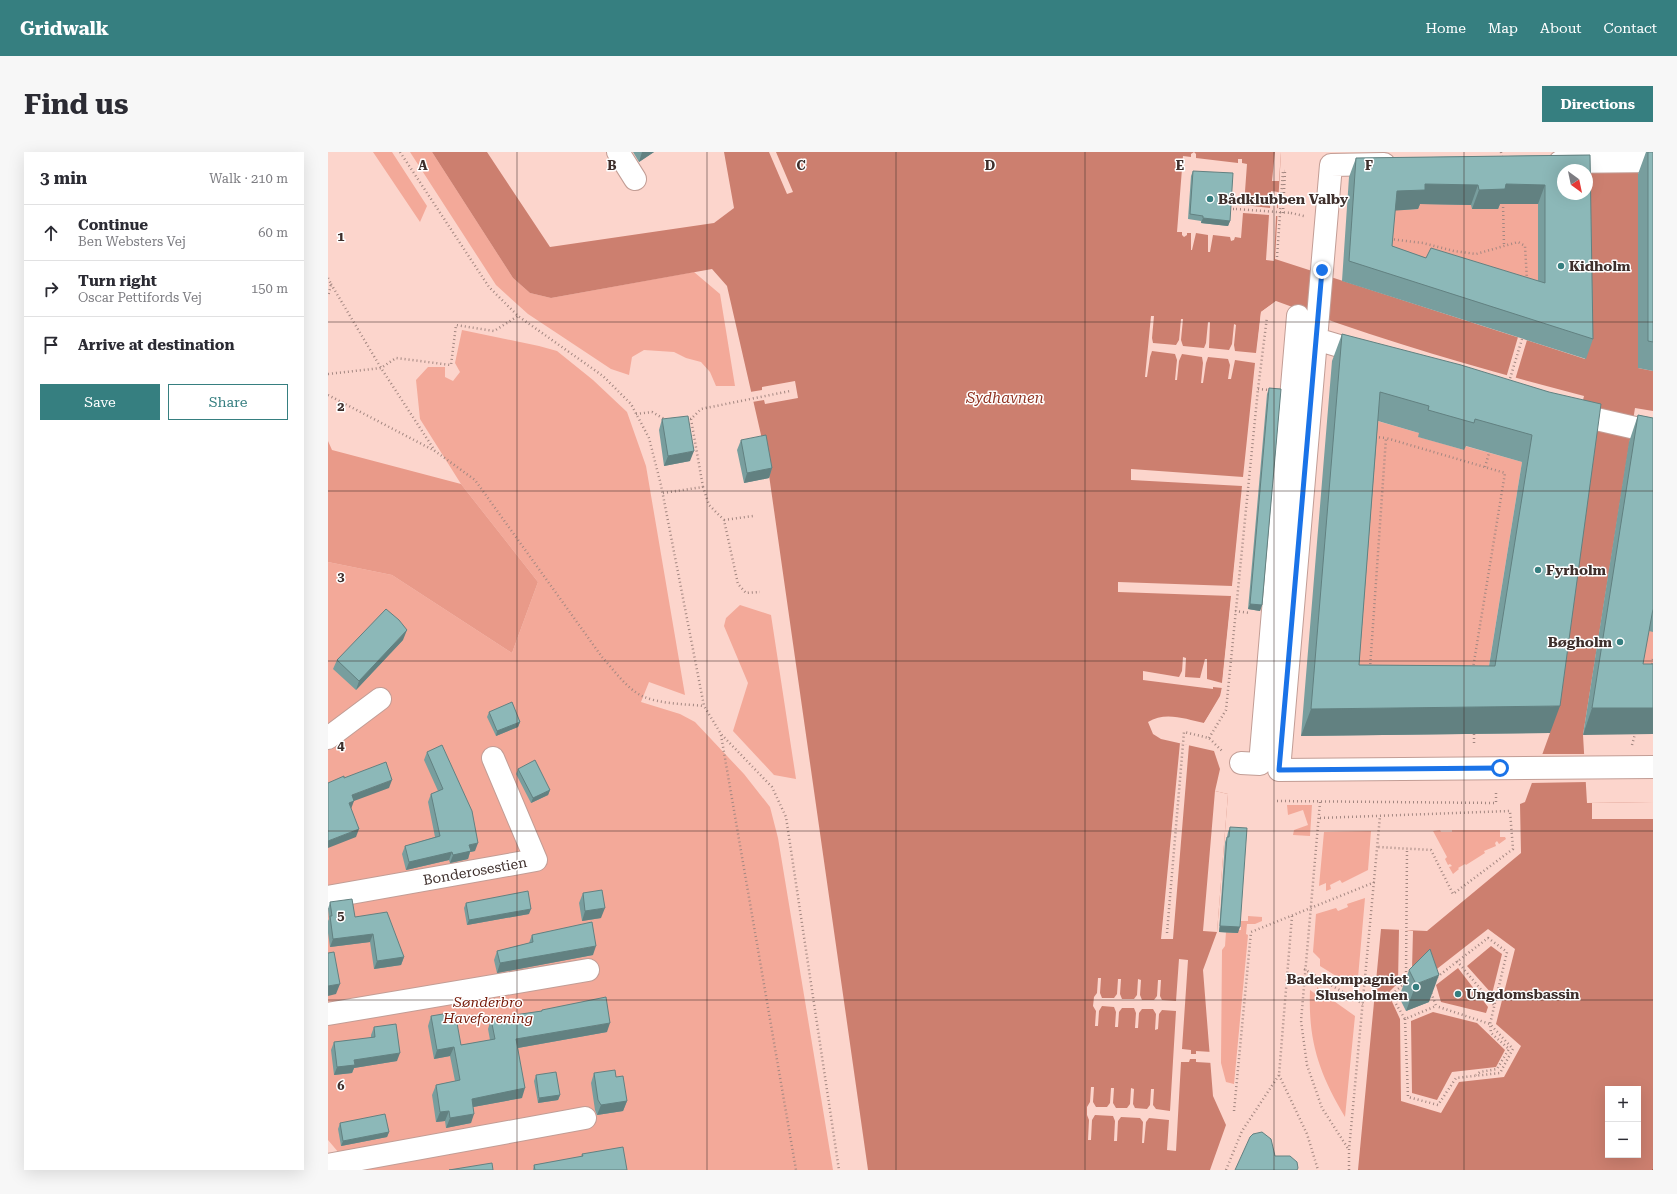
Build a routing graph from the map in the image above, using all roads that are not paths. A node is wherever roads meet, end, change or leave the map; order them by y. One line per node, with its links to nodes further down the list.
1 (618, 152): 5 (street)
2 (1653, 161): 3 (street)
3 (1548, 162)
4 (1401, 164): 7 (street)
5 (635, 179)
6 (1298, 316): 14 (street)
7 (1317, 332): 8 (street); 15 (street)
8 (1384, 359)
9 (1550, 408): 10 (street)
10 (1653, 432)
11 (380, 699): 12 (street)
12 (328, 738)
13 (493, 758): 16 (street, Bonderosestien)
14 (1241, 763)
15 (1653, 767)
16 (328, 897)
17 (588, 970): 18 (street)
18 (328, 1014)
19 (585, 1118): 20 (street)
20 (328, 1168)

